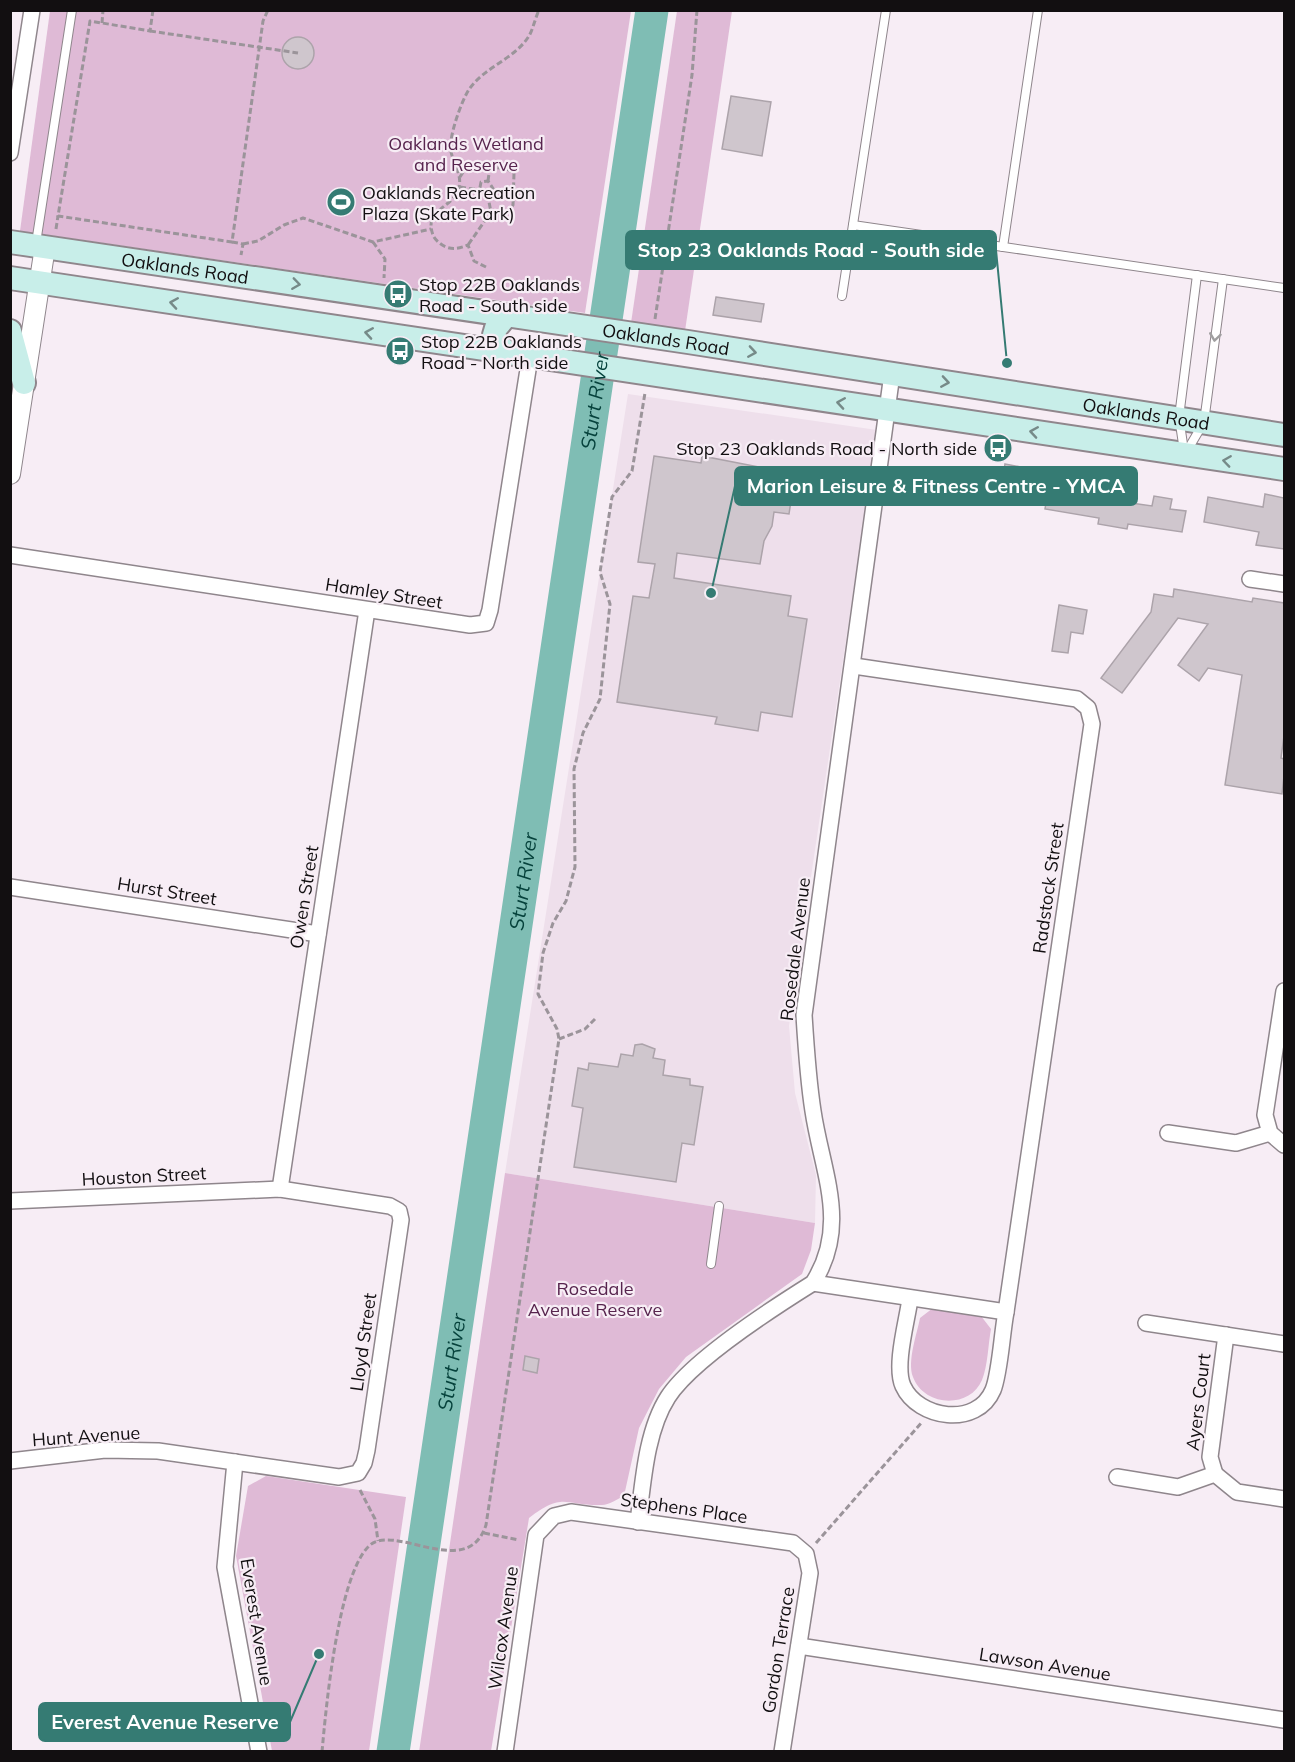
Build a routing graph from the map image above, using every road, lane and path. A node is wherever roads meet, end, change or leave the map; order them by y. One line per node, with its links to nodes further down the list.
1 (32, 10): 16 (street)
2 (72, 10): 30 (lane)
3 (104, 10): 12 (path)
4 (153, 10): 13 (path)
5 (268, 10): 14 (path)
6 (377, 10): 7 (path)
7 (411, 10)
8 (538, 10): 18 (path)
9 (697, 10): 41 (path)
10 (886, 10): 24 (lane)
11 (1038, 10): 31 (lane)
12 (102, 23): 13 (path); 14 (path)
13 (150, 31): 14 (path)
14 (258, 47): 15 (path)
15 (298, 53)
16 (10, 153)
17 (490, 166): 18 (path); 19 (path); 23 (path)
18 (460, 177): 20 (path)
19 (488, 181): 21 (path); 22 (path)
20 (459, 187): 21 (path); 25 (path)
21 (479, 190): 22 (path)
22 (488, 197): 23 (path)
23 (491, 212): 29 (path)
24 (853, 225): 31 (lane); 38 (lane)
25 (431, 229): 27 (path); 29 (path)
26 (10, 242): 30 (main road, Oaklands Road)
27 (373, 242): 28 (path); 39 (path)
28 (243, 244)
29 (468, 245): 32 (path)
30 (40, 246): 36 (street); 39 (main road, Oaklands Road, one-way to 39)
31 (1004, 247): 33 (lane)
32 (486, 267)
33 (1197, 275): 35 (lane); 48 (lane)
34 (10, 279): 36 (main road, Oaklands Road)
35 (1222, 279): 37 (lane); 49 (lane, one-way to 49)
36 (38, 283): 43 (main road, Oaklands Road, one-way to 36); 46 (street)
37 (1284, 288)
38 (842, 296)
39 (381, 297): 40 (main road, Oaklands Road)
40 (506, 316): 41 (main road, Oaklands Road); 43 (main road)
41 (654, 328): 44 (main road, Oaklands Road, one-way to 44)
42 (10, 332): 46 (main road)
43 (520, 356): 45 (main road, Oaklands Road); 57 (street, Hamley Street)
44 (892, 374): 47 (street, Rosedale Avenue); 48 (main road, Oaklands Road, one-way to 48)
45 (646, 380): 47 (main road, Oaklands Road, one-way to 45); 63 (path)
46 (24, 383): 53 (street)
47 (887, 410): 51 (main road, Oaklands Road, one-way to 47); 58 (street, Rosedale Avenue)
48 (1179, 417): 49 (main road, Oaklands Road); 51 (lane)
49 (1203, 422): 50 (main road, Oaklands Road); 51 (lane)
50 (1284, 435)
51 (1185, 455): 52 (main road, Oaklands Road, one-way to 51)
52 (1284, 469)
53 (10, 474)
54 (10, 555): 57 (street, Hamley Street)
55 (1250, 579): 56 (street)
56 (1284, 584)
57 (367, 610): 60 (street, Owen Street)
58 (854, 666): 71 (street, Rosedale Avenue); 73 (street, Radstock Street)
59 (10, 887): 60 (street, Hurst Street)
60 (318, 934): 67 (street, Owen Street)
61 (1284, 991): 65 (street)
62 (597, 1017): 63 (path)
63 (559, 1039): 86 (path)
64 (1168, 1133): 65 (street)
65 (1270, 1133): 66 (street)
66 (1284, 1145)
67 (280, 1189): 68 (street, Houston Street); 81 (street, Lloyd Street)
68 (10, 1201)
69 (719, 1206): 70 (lane)
70 (711, 1264)
71 (813, 1283): 72 (street); 85 (street, Rosedale Avenue)
72 (910, 1299): 73 (street); 77 (street)
73 (1006, 1312): 77 (street, Radstock Street)
74 (1146, 1323): 75 (street, Ayers Court)
75 (1226, 1335): 76 (street, Ayers Court); 80 (street, Ayers Court)
76 (1284, 1344)
77 (929, 1410): 89 (path)
78 (10, 1461): 79 (street, Hunt Avenue)
79 (235, 1462): 81 (street); 92 (street, Everest Avenue)
80 (1215, 1473): 82 (street); 83 (street)
81 (353, 1475): 87 (path)
82 (1118, 1478)
83 (1284, 1499)
84 (554, 1516): 85 (street, Stephens Place); 88 (street, Wilcox Avenue)
85 (638, 1522): 89 (street, Stephens Place)
86 (483, 1533): 87 (path); 88 (path)
87 (378, 1541): 93 (path)
88 (535, 1542): 94 (street, Wilcox Avenue)
89 (806, 1554): 90 (street, Gordon Terrace)
90 (799, 1646): 91 (street, Lawson Avenue); 95 (street, Gordon Terrace)
91 (1284, 1720)
92 (259, 1752)
93 (322, 1752)
94 (505, 1752)
95 (782, 1752)

